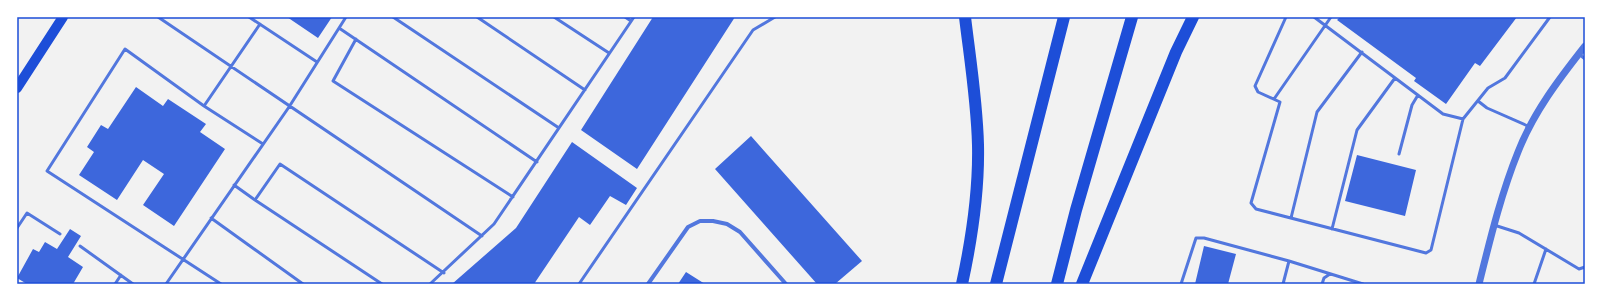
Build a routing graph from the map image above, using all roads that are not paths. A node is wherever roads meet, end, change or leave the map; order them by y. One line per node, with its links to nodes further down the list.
1 (63, 17): 31 (main road)
2 (158, 17): 29 (lane)
3 (249, 17): 20 (lane)
4 (346, 17): 22 (lane)
5 (393, 17): 40 (lane)
6 (478, 17): 32 (lane)
7 (554, 17): 26 (lane)
8 (625, 17): 19 (lane)
9 (634, 17): 19 (lane)
10 (775, 17): 69 (lane)
11 (965, 17): 72 (highway)
12 (1064, 17): 73 (highway)
13 (1132, 17): 74 (highway)
14 (1193, 17): 75 (highway)
15 (1286, 17): 34 (lane)
16 (1314, 17): 21 (lane)
17 (1331, 17): 21 (lane)
18 (1550, 17): 35 (lane)
19 (631, 21): 26 (lane)
20 (260, 24): 28 (lane); 29 (lane)
21 (1325, 25): 25 (lane); 34 (lane)
22 (339, 28): 23 (lane); 28 (lane)
23 (356, 39): 43 (lane); 45 (lane)
24 (1585, 46): 27 (street)
25 (1362, 52): 30 (lane); 48 (lane)
26 (610, 53): 32 (lane)
27 (1582, 56): 39 (street)
28 (317, 62): 37 (lane)
29 (231, 67): 36 (lane); 37 (lane)
30 (1395, 78): 33 (lane); 51 (lane)
31 (17, 88)
32 (585, 90): 40 (lane)
33 (1418, 95): 38 (lane); 42 (lane)
34 (1274, 99): 48 (lane)
35 (1478, 101): 38 (lane); 39 (lane)
36 (204, 106): 41 (lane); 56 (lane)
37 (289, 107): 41 (lane); 53 (lane)
38 (1464, 119): 51 (lane)
39 (1530, 127): 49 (street)
40 (559, 128): 43 (lane)
41 (263, 144): 44 (lane)
42 (1399, 154)
43 (537, 162): 45 (lane)
44 (234, 185): 46 (lane); 47 (lane)
45 (513, 197): 53 (lane)
46 (256, 200): 59 (lane); 67 (lane)
47 (211, 218): 56 (lane); 66 (lane)
48 (1291, 218): 51 (lane)
49 (1494, 226): 55 (lane); 80 (street)
50 (17, 228): 52 (lane)
51 (1332, 229)
52 (60, 234)
53 (482, 236): 59 (lane)
54 (80, 246): 61 (lane)
55 (1546, 249): 58 (lane); 81 (lane)
56 (183, 259): 64 (lane); 65 (lane)
57 (1289, 261): 60 (lane); 76 (lane); 77 (lane)
58 (1585, 268)
59 (444, 272): 68 (lane)
60 (1330, 274): 78 (lane); 79 (lane)
61 (121, 275): 62 (lane); 63 (lane)
62 (115, 284)
63 (133, 284)
64 (166, 284)
65 (221, 284)
66 (303, 284)
67 (382, 284)
68 (430, 284)
69 (579, 284)
70 (648, 284): 71 (street)
71 (786, 284)
72 (962, 284)
73 (996, 284)
74 (1057, 284)
75 (1082, 284)
76 (1181, 284)
77 (1283, 284)
78 (1322, 284)
79 (1363, 284)
80 (1479, 284)
81 (1534, 284)

